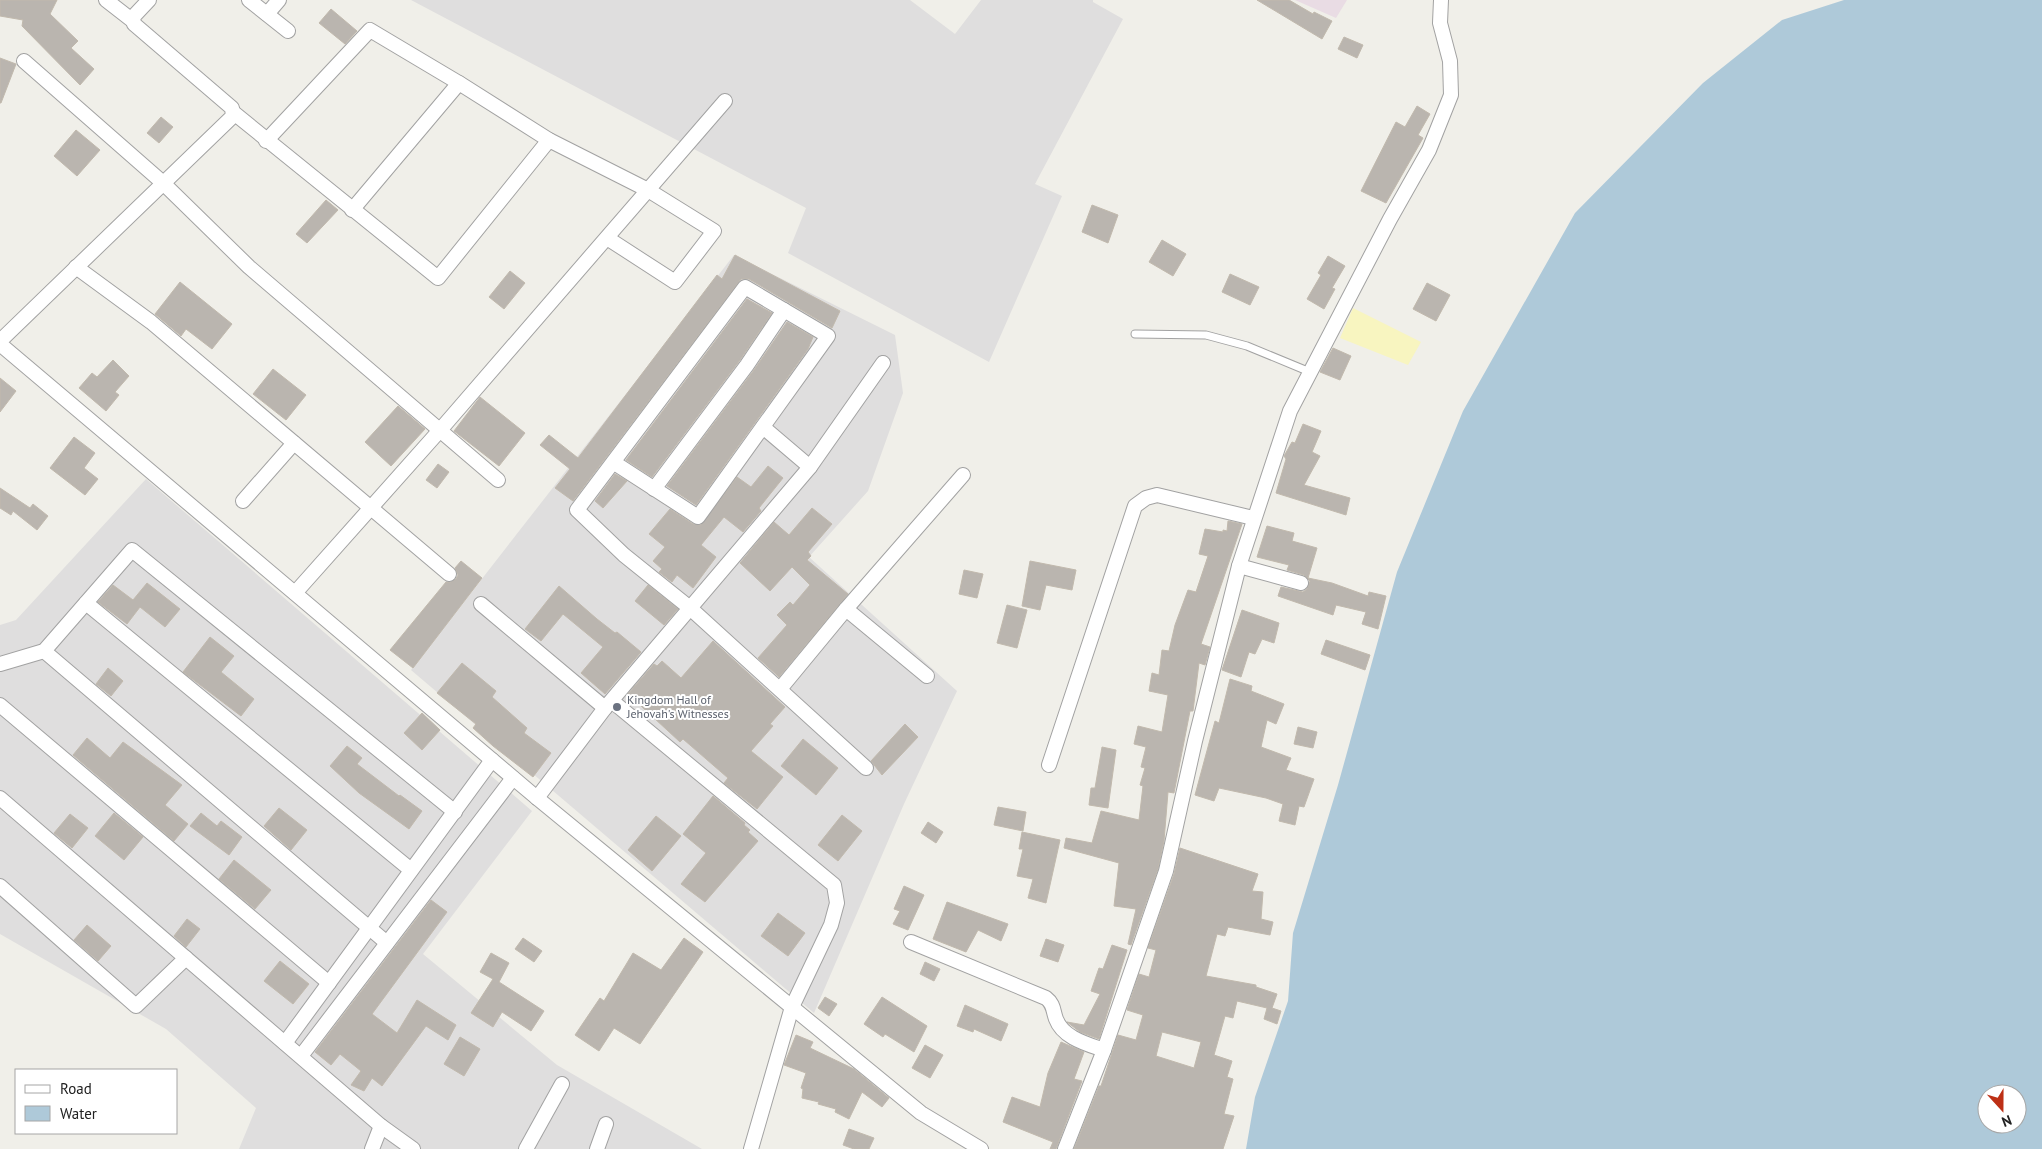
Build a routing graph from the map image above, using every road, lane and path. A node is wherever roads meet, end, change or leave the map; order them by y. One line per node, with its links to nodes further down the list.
1 (106, 0): 7 (street)
2 (149, 0): 7 (street)
3 (249, 0): 6 (street)
4 (279, 0): 6 (street)
5 (1441, 0): 24 (street)
6 (267, 14): 8 (street)
7 (133, 21): 12 (street)
8 (288, 31)
9 (24, 61): 15 (street)
10 (459, 83): 13 (street); 14 (street); 17 (street)
11 (725, 101): 16 (street)
12 (234, 112): 14 (street); 15 (street)
13 (548, 140): 16 (street); 17 (street)
14 (266, 141): 17 (street)
15 (162, 182): 19 (street); 26 (street)
16 (648, 190): 18 (street); 18 (street)
17 (352, 210)
18 (607, 238): 26 (street)
19 (76, 267): 22 (street); 27 (street)
20 (784, 310): 25 (street); 28 (street); 32 (street)
21 (1135, 334): 24 (lane)
22 (0, 343): 39 (street)
23 (883, 364): 29 (street)
24 (1310, 372): 35 (street)
25 (763, 427): 29 (street); 32 (street)
26 (441, 429): 31 (street); 34 (street)
27 (294, 443): 33 (street); 34 (street)
28 (613, 462): 32 (street); 42 (street)
29 (810, 467): 42 (street)
30 (963, 475): 43 (street)
31 (498, 480)
32 (654, 488)
33 (244, 500)
34 (370, 508): 37 (street); 39 (street)
35 (1253, 518): 36 (street); 51 (street)
36 (1239, 566): 38 (street); 66 (street)
37 (449, 574)
38 (1301, 583)
39 (295, 593): 50 (street)
40 (86, 603): 44 (street); 56 (street); 57 (street)
41 (481, 604): 48 (street)
42 (690, 608): 47 (street); 48 (street)
43 (846, 609): 46 (street); 47 (street)
44 (44, 651): 45 (street); 59 (street)
45 (0, 664)
46 (927, 676)
47 (780, 689): 52 (street)
48 (608, 704): 55 (street); 64 (street)
49 (0, 705): 63 (street)
50 (492, 760): 53 (street); 56 (street)
51 (1049, 765)
52 (866, 768)
53 (513, 778): 55 (street); 61 (street)
54 (0, 798): 62 (street)
55 (537, 798): 64 (street)
56 (455, 812): 57 (street)
57 (411, 870): 59 (street)
58 (0, 886): 62 (street)
59 (369, 928): 61 (street); 63 (street)
60 (911, 942): 66 (street)
61 (387, 943): 67 (street)
62 (186, 958): 65 (street)
63 (328, 983): 65 (street)
64 (792, 1007): 75 (street); 76 (street)
65 (285, 1043): 67 (street)
66 (1104, 1050): 77 (street)
67 (301, 1056): 70 (street)
68 (562, 1084): 73 (street)
69 (606, 1124): 74 (street)
70 (381, 1126): 71 (street); 72 (street)
71 (372, 1149)
72 (413, 1149)
73 (526, 1149)
74 (597, 1149)
75 (751, 1149)
76 (982, 1149)
77 (1065, 1149)

